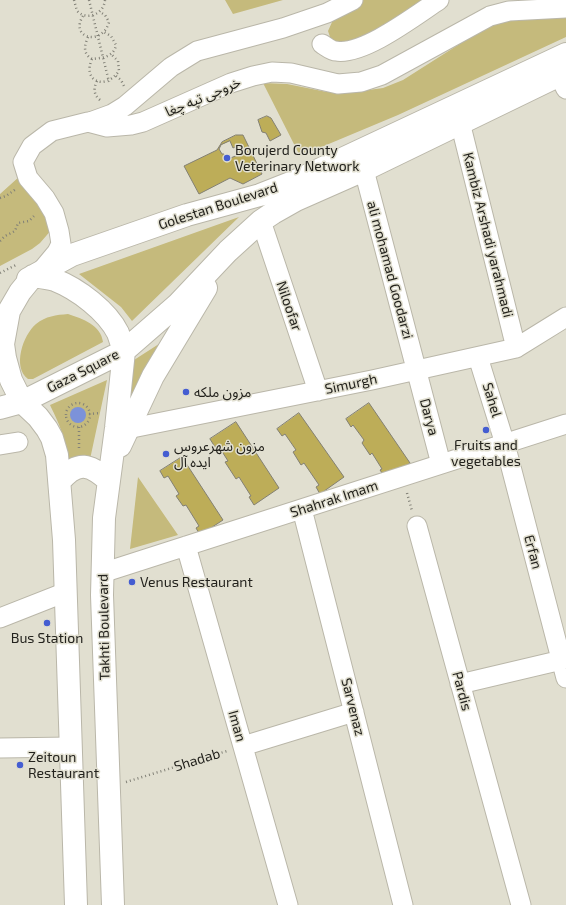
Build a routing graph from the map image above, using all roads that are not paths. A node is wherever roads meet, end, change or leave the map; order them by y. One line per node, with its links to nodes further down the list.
1 (353, 0): 8 (street)
2 (439, 0): 5 (street)
3 (505, 5): 4 (street, خروجی تپه چغا); 8 (street, خروجی تپه چغا)
4 (566, 8)
5 (322, 44)
6 (566, 54): 13 (main road, Golestan Boulevard)
7 (564, 79): 9 (main road, Golestan Boulevard)
8 (88, 122): 13 (street, خروجی تپه چغا)
9 (460, 122): 10 (main road, Golestan Boulevard); 16 (street, Kambiz Arshadi yarahmadi)
10 (364, 170): 11 (main road, Golestan Boulevard); 19 (street, ali mohamad Goodarzi)
11 (261, 221): 12 (main road, Golestan Boulevard); 20 (street, Niloofar)
12 (228, 251): 17 (main road, Golestan Boulevard); 24 (main road)
13 (37, 274): 14 (main road, Golestan Boulevard); 17 (main road, Gaza Square); 21 (main road)
14 (0, 296)
15 (566, 317): 16 (street, Simurgh)
16 (516, 348): 18 (street, Simurgh)
17 (124, 351): 21 (main road, Gaza Square); 27 (main road, Takhti Boulevard)
18 (478, 357): 19 (street, Simurgh); 25 (street, Sahel)
19 (416, 370): 20 (street, Simurgh); 26 (street, Darya)
20 (318, 391): 24 (street, Simurgh)
21 (22, 402): 22 (main road); 28 (main road)
22 (0, 408)
23 (566, 424): 25 (street, Shahrak Imam)
24 (128, 430): 27 (main road)
25 (505, 444): 26 (street, Shahrak Imam); 35 (street, Erfan)
26 (441, 464): 29 (street, Shahrak Imam)
27 (110, 472): 28 (main road); 32 (main road, Takhti Boulevard)
28 (60, 481): 33 (main road)
29 (302, 509): 31 (street, Shahrak Imam); 38 (street, Sarvenaz)
30 (417, 526): 37 (street, Pardis)
31 (186, 546): 32 (street, Shahrak Imam); 39 (street, Iman)
32 (102, 573): 43 (main road, Takhti Boulevard)
33 (66, 592): 34 (street); 40 (main road)
34 (0, 618)
35 (564, 659): 36 (street, Erfan); 37 (street)
36 (566, 678)
37 (460, 684): 46 (street, Pardis)
38 (354, 712): 39 (street); 45 (street, Sarvenaz)
39 (243, 746): 44 (street, Iman)
40 (71, 747): 41 (street); 42 (main road)
41 (0, 748)
42 (76, 905)
43 (113, 905)
44 (288, 905)
45 (403, 905)
46 (521, 905)

